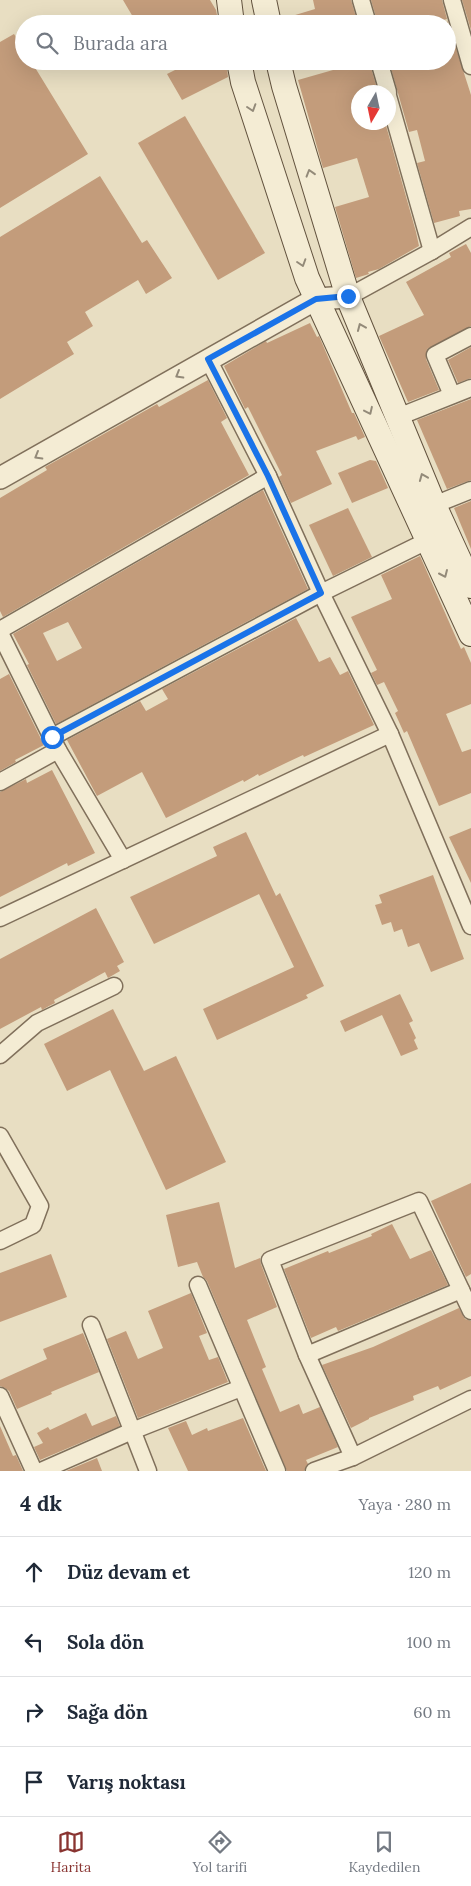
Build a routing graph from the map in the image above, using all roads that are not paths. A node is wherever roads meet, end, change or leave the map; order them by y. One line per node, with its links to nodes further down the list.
1 (229, 0): 4 (main road)
2 (361, 0): 5 (street)
3 (452, 0): 6 (street)
4 (231, 15)
5 (365, 15)
6 (471, 66)
7 (241, 70): 15 (main road, one-way to 15)
8 (280, 70): 14 (main road, one-way to 8)
9 (381, 70): 10 (street)
10 (386, 85)
11 (396, 123): 13 (street)
12 (471, 228): 13 (street)
13 (432, 251): 14 (street)
14 (348, 296): 15 (street); 20 (main road, one-way to 14)
15 (316, 299): 17 (street); 25 (main road, one-way to 25)
16 (471, 336): 19 (street)
17 (208, 359): 21 (street); 22 (street, one-way to 22)
18 (471, 388): 19 (street)
19 (452, 395): 20 (street)
20 (398, 417): 24 (main road, one-way to 20)
21 (268, 476): 27 (street); 28 (street)
22 (0, 478)
23 (471, 490): 24 (street)
24 (434, 505): 26 (main road)
25 (429, 540): 27 (street); 29 (main road, one-way to 29)
26 (471, 586)
27 (321, 593): 30 (street); 31 (street)
28 (0, 631): 31 (street)
29 (471, 634)
30 (390, 734): 33 (street); 35 (street)
31 (55, 744): 32 (street); 33 (street)
32 (0, 782)
33 (123, 860): 34 (street)
34 (0, 918)
35 (471, 926)
36 (114, 986): 37 (street)
37 (0, 1055)
38 (0, 1136): 39 (street)
39 (0, 1241)
40 (198, 1285): 45 (street)
41 (461, 1290): 42 (street); 44 (street); 44 (street)
42 (471, 1311)
43 (91, 1325): 48 (street)
44 (307, 1355): 49 (street)
45 (241, 1388): 48 (street); 53 (street)
46 (0, 1396): 50 (street)
47 (471, 1399): 49 (street)
48 (132, 1431): 51 (street); 52 (street)
49 (353, 1457): 54 (street)
50 (34, 1471)
51 (41, 1471)
52 (148, 1471)
53 (277, 1471)
54 (314, 1471)

